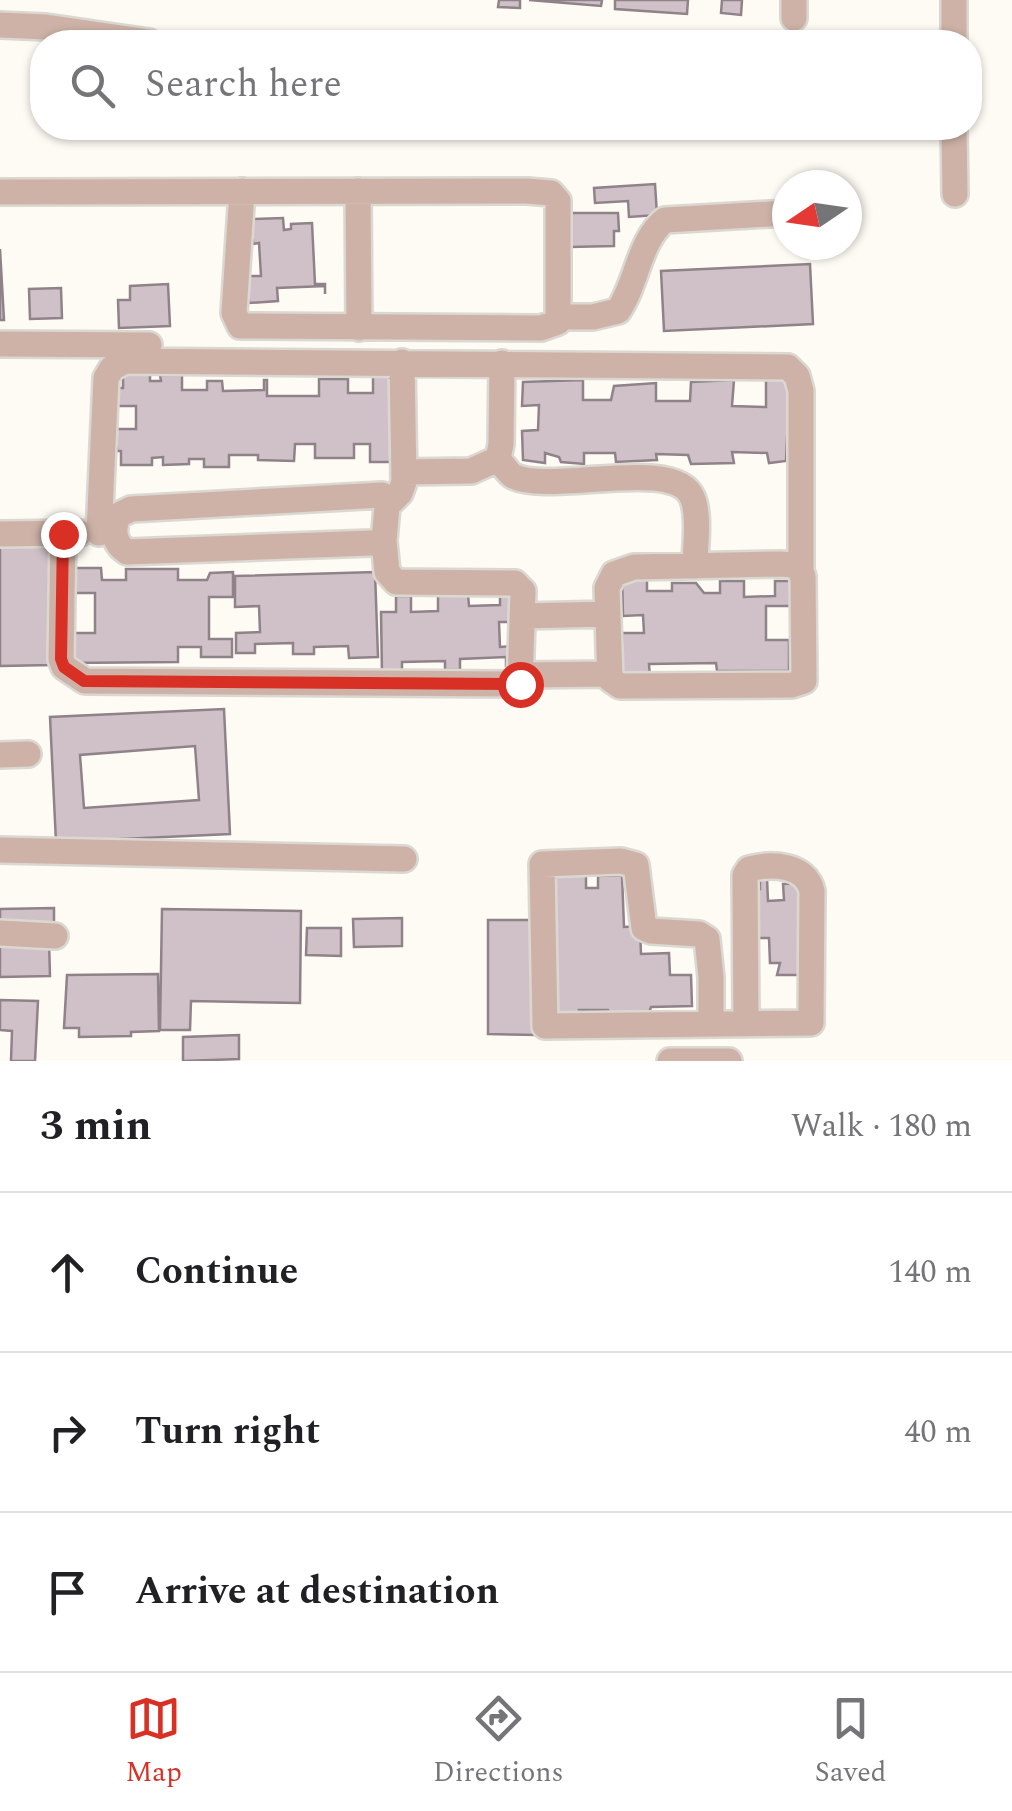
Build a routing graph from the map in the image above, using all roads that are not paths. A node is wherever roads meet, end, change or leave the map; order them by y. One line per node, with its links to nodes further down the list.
1 (954, 0): 4 (street)
2 (0, 25): 3 (street)
3 (67, 30)
4 (954, 30)
5 (954, 140): 9 (street)
6 (0, 192): 7 (street)
7 (242, 192): 8 (street); 12 (street)
8 (358, 192): 11 (street); 13 (street)
9 (955, 194)
10 (772, 214): 11 (street)
11 (559, 317): 13 (street)
12 (240, 326): 13 (street); 14 (street)
13 (359, 328)
14 (0, 344)
15 (402, 362): 16 (street); 18 (street); 20 (street)
16 (502, 364): 17 (street); 25 (street)
17 (498, 458): 18 (street); 24 (street)
18 (404, 472): 19 (street)
19 (387, 506): 20 (street); 23 (street)
20 (107, 533): 22 (street); 23 (street)
21 (0, 534): 22 (street)
22 (63, 534): 28 (street)
23 (384, 541): 27 (street)
24 (695, 566): 25 (street); 26 (street)
25 (801, 570): 29 (street)
26 (608, 614): 27 (street); 29 (street)
27 (524, 616): 28 (street)
28 (522, 674): 29 (street)
29 (608, 674)
30 (28, 754): 31 (street)
31 (0, 755)
32 (0, 850): 33 (street)
33 (404, 859)
34 (0, 933): 35 (street)
35 (55, 936)
36 (730, 1022): 36 (street); 36 (street); 38 (street)
37 (670, 1061): 38 (street)
38 (731, 1061)

